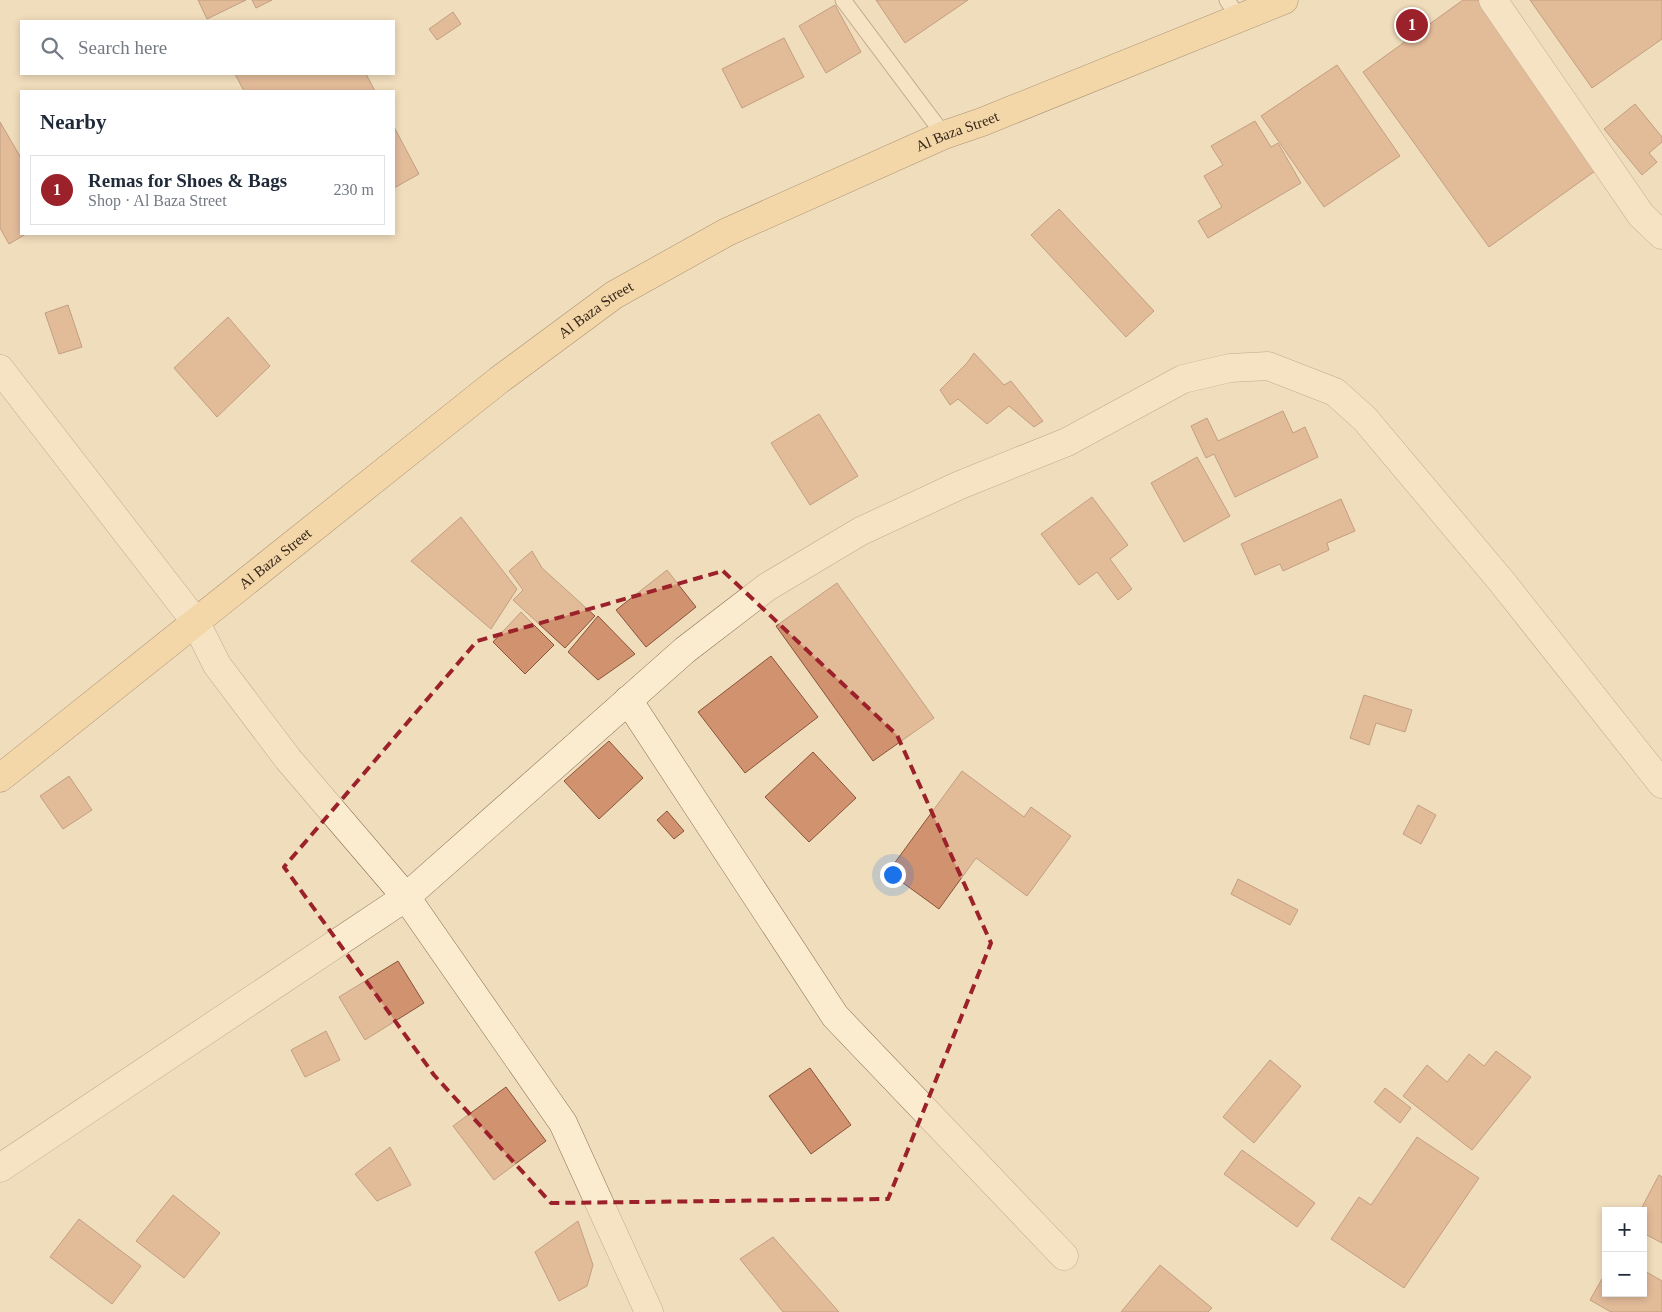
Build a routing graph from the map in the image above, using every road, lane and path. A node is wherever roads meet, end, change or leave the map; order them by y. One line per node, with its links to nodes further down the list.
1 (843, 0): 5 (lane)
2 (1284, 0): 4 (main road, Al Baza Street)
3 (1493, 0): 6 (street)
4 (1233, 9): 5 (main road, Al Baza Street)
5 (944, 135): 9 (main road, Al Baza Street)
6 (1651, 209): 7 (street)
7 (1662, 235)
8 (0, 369): 9 (street)
9 (195, 621): 11 (main road, Al Baza Street); 13 (street)
10 (628, 700): 12 (street); 13 (street); 15 (street)
11 (0, 778)
12 (1662, 784)
13 (406, 897): 14 (street); 16 (street)
14 (0, 1168)
15 (1064, 1256)
16 (649, 1312)

